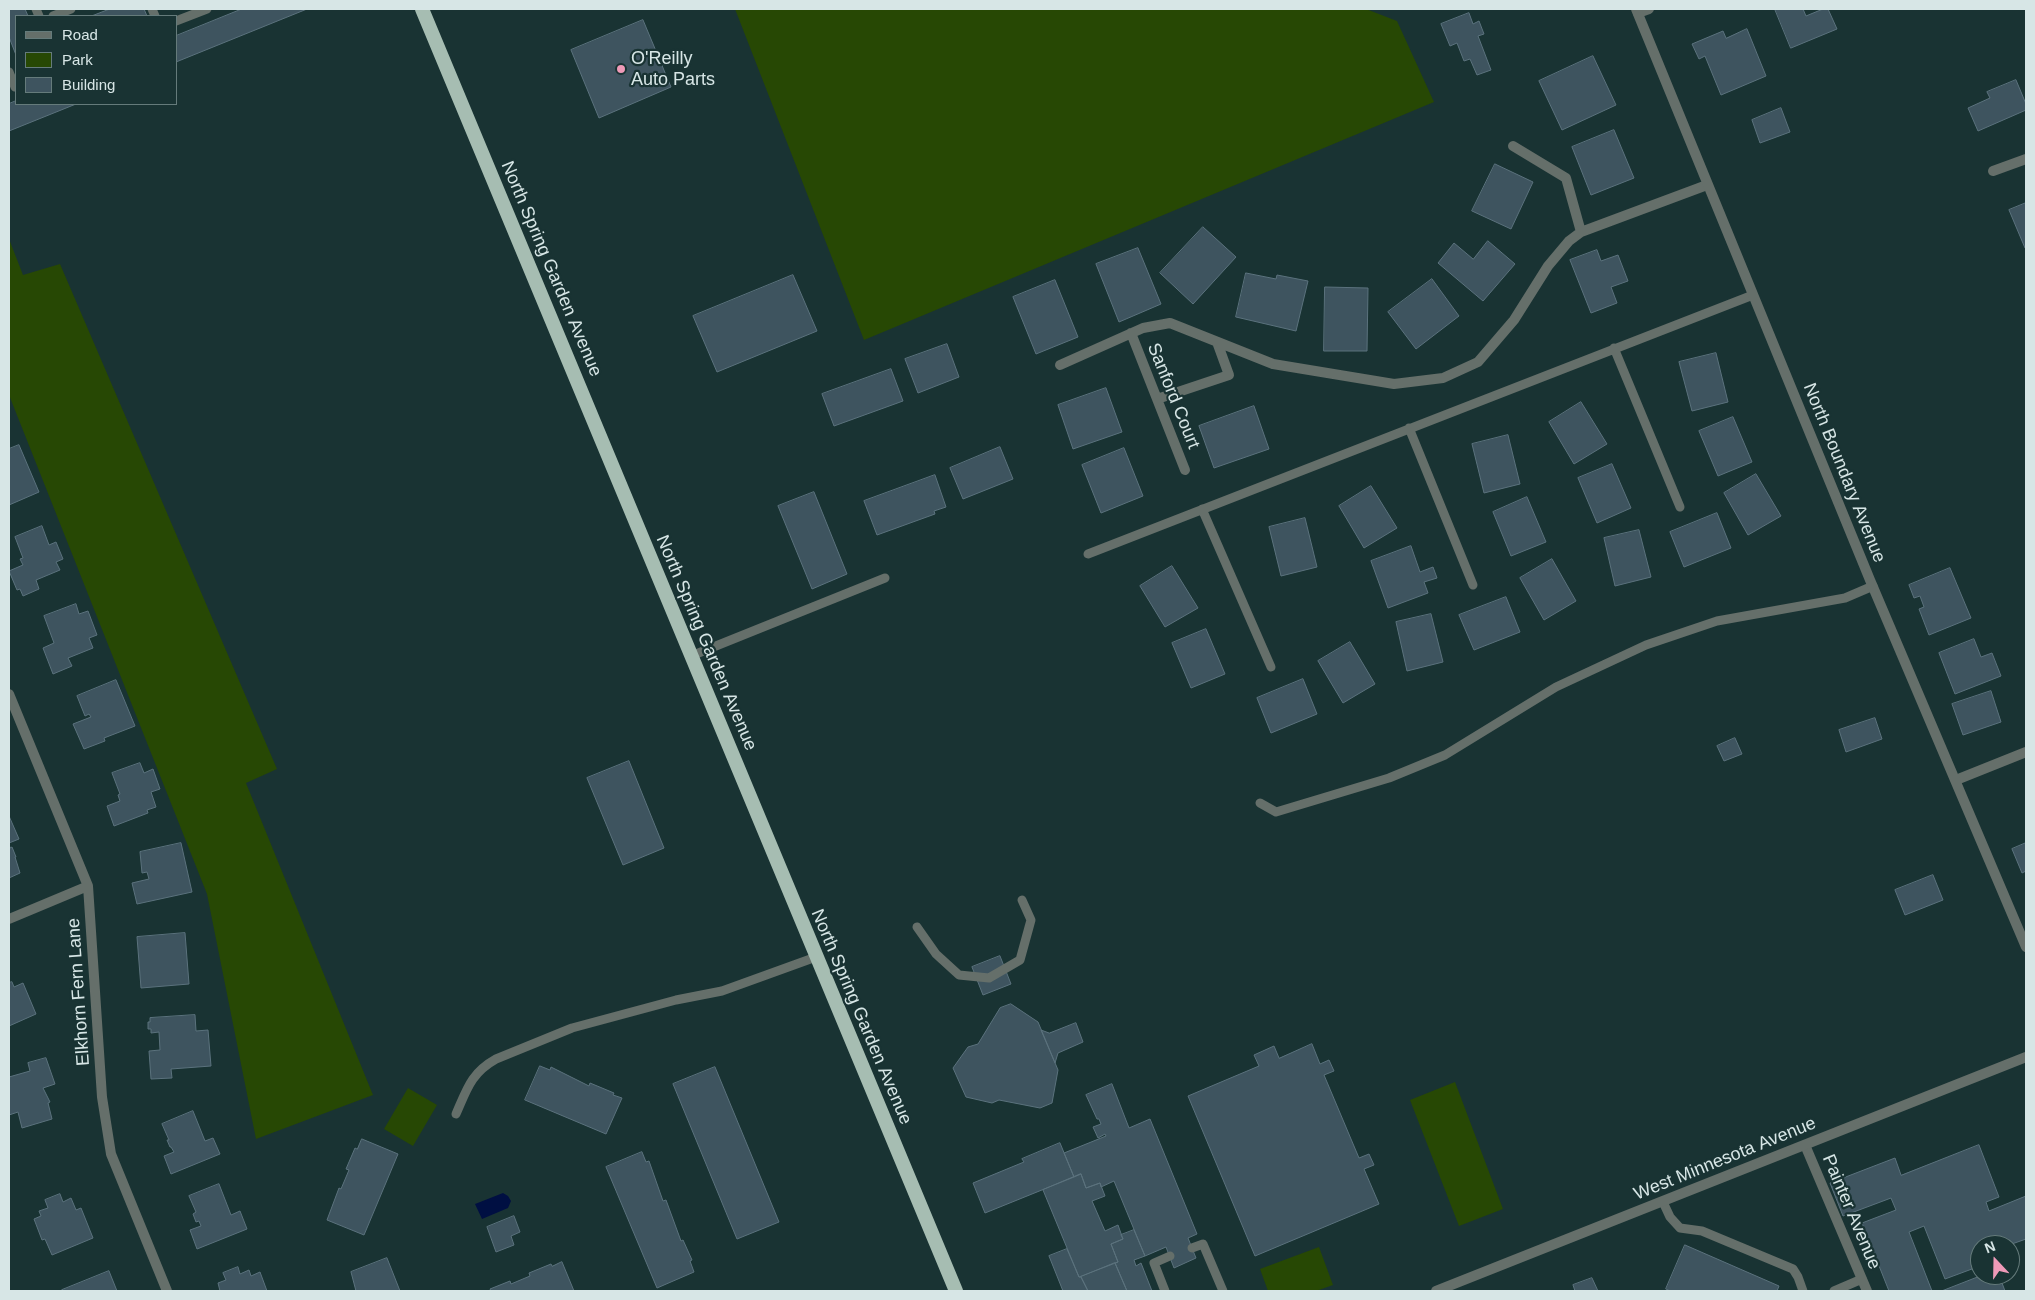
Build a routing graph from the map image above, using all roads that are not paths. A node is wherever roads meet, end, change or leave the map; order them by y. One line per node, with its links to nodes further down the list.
1 (71, 9): 6 (lane)
2 (206, 9): 7 (lane)
3 (422, 9): 29 (highway, North Spring Garden Avenue)
4 (1649, 9): 5 (street)
5 (1637, 11): 13 (street, North Boundary Avenue)
6 (56, 15)
7 (178, 20)
8 (9, 72): 9 (lane)
9 (13, 88)
10 (1513, 146): 14 (street)
11 (2026, 158): 12 (street)
12 (1993, 171)
13 (1707, 185): 14 (street); 15 (street, North Boundary Avenue)
14 (1581, 232): 17 (street)
15 (1753, 295): 18 (lane); 28 (street, North Boundary Avenue)
16 (1131, 333): 17 (street); 19 (street); 20 (street, Sanford Court)
17 (1217, 342): 20 (street)
18 (1614, 348): 21 (lane); 23 (lane)
19 (1060, 365)
20 (1157, 399): 22 (street, Sanford Court)
21 (1409, 428): 24 (lane); 27 (lane)
22 (1185, 470)
23 (1680, 507)
24 (1202, 509): 25 (lane); 30 (lane)
25 (1088, 554)
26 (885, 578): 29 (lane)
27 (1473, 585)
28 (1873, 586): 33 (street, North Boundary Avenue); 34 (lane)
29 (691, 656): 40 (highway, North Spring Garden Avenue)
30 (1270, 667)
31 (9, 694): 35 (street, Elkhorn Fern Lane)
32 (2026, 752): 33 (street)
33 (1956, 780): 39 (street, North Boundary Avenue)
34 (1260, 803)
35 (88, 886): 37 (street); 48 (street, Elkhorn Fern Lane)
36 (1022, 900): 38 (lane)
37 (9, 919)
38 (917, 927)
39 (2026, 947)
40 (816, 958): 42 (lane); 49 (highway, North Spring Garden Avenue)
41 (2026, 1057): 43 (street, West Minnesota Avenue)
42 (456, 1114)
43 (1805, 1145): 44 (street, West Minnesota Avenue); 47 (street, Painter Avenue)
44 (1663, 1202): 52 (street, West Minnesota Avenue); 53 (lane)
45 (1192, 1248): 51 (lane)
46 (1170, 1256): 50 (lane)
47 (1862, 1280): 54 (lane); 55 (street, Painter Avenue)
48 (167, 1291)
49 (956, 1291)
50 (1166, 1291)
51 (1224, 1291)
52 (1436, 1291)
53 (1803, 1291)
54 (1834, 1291)
55 (1867, 1291)

